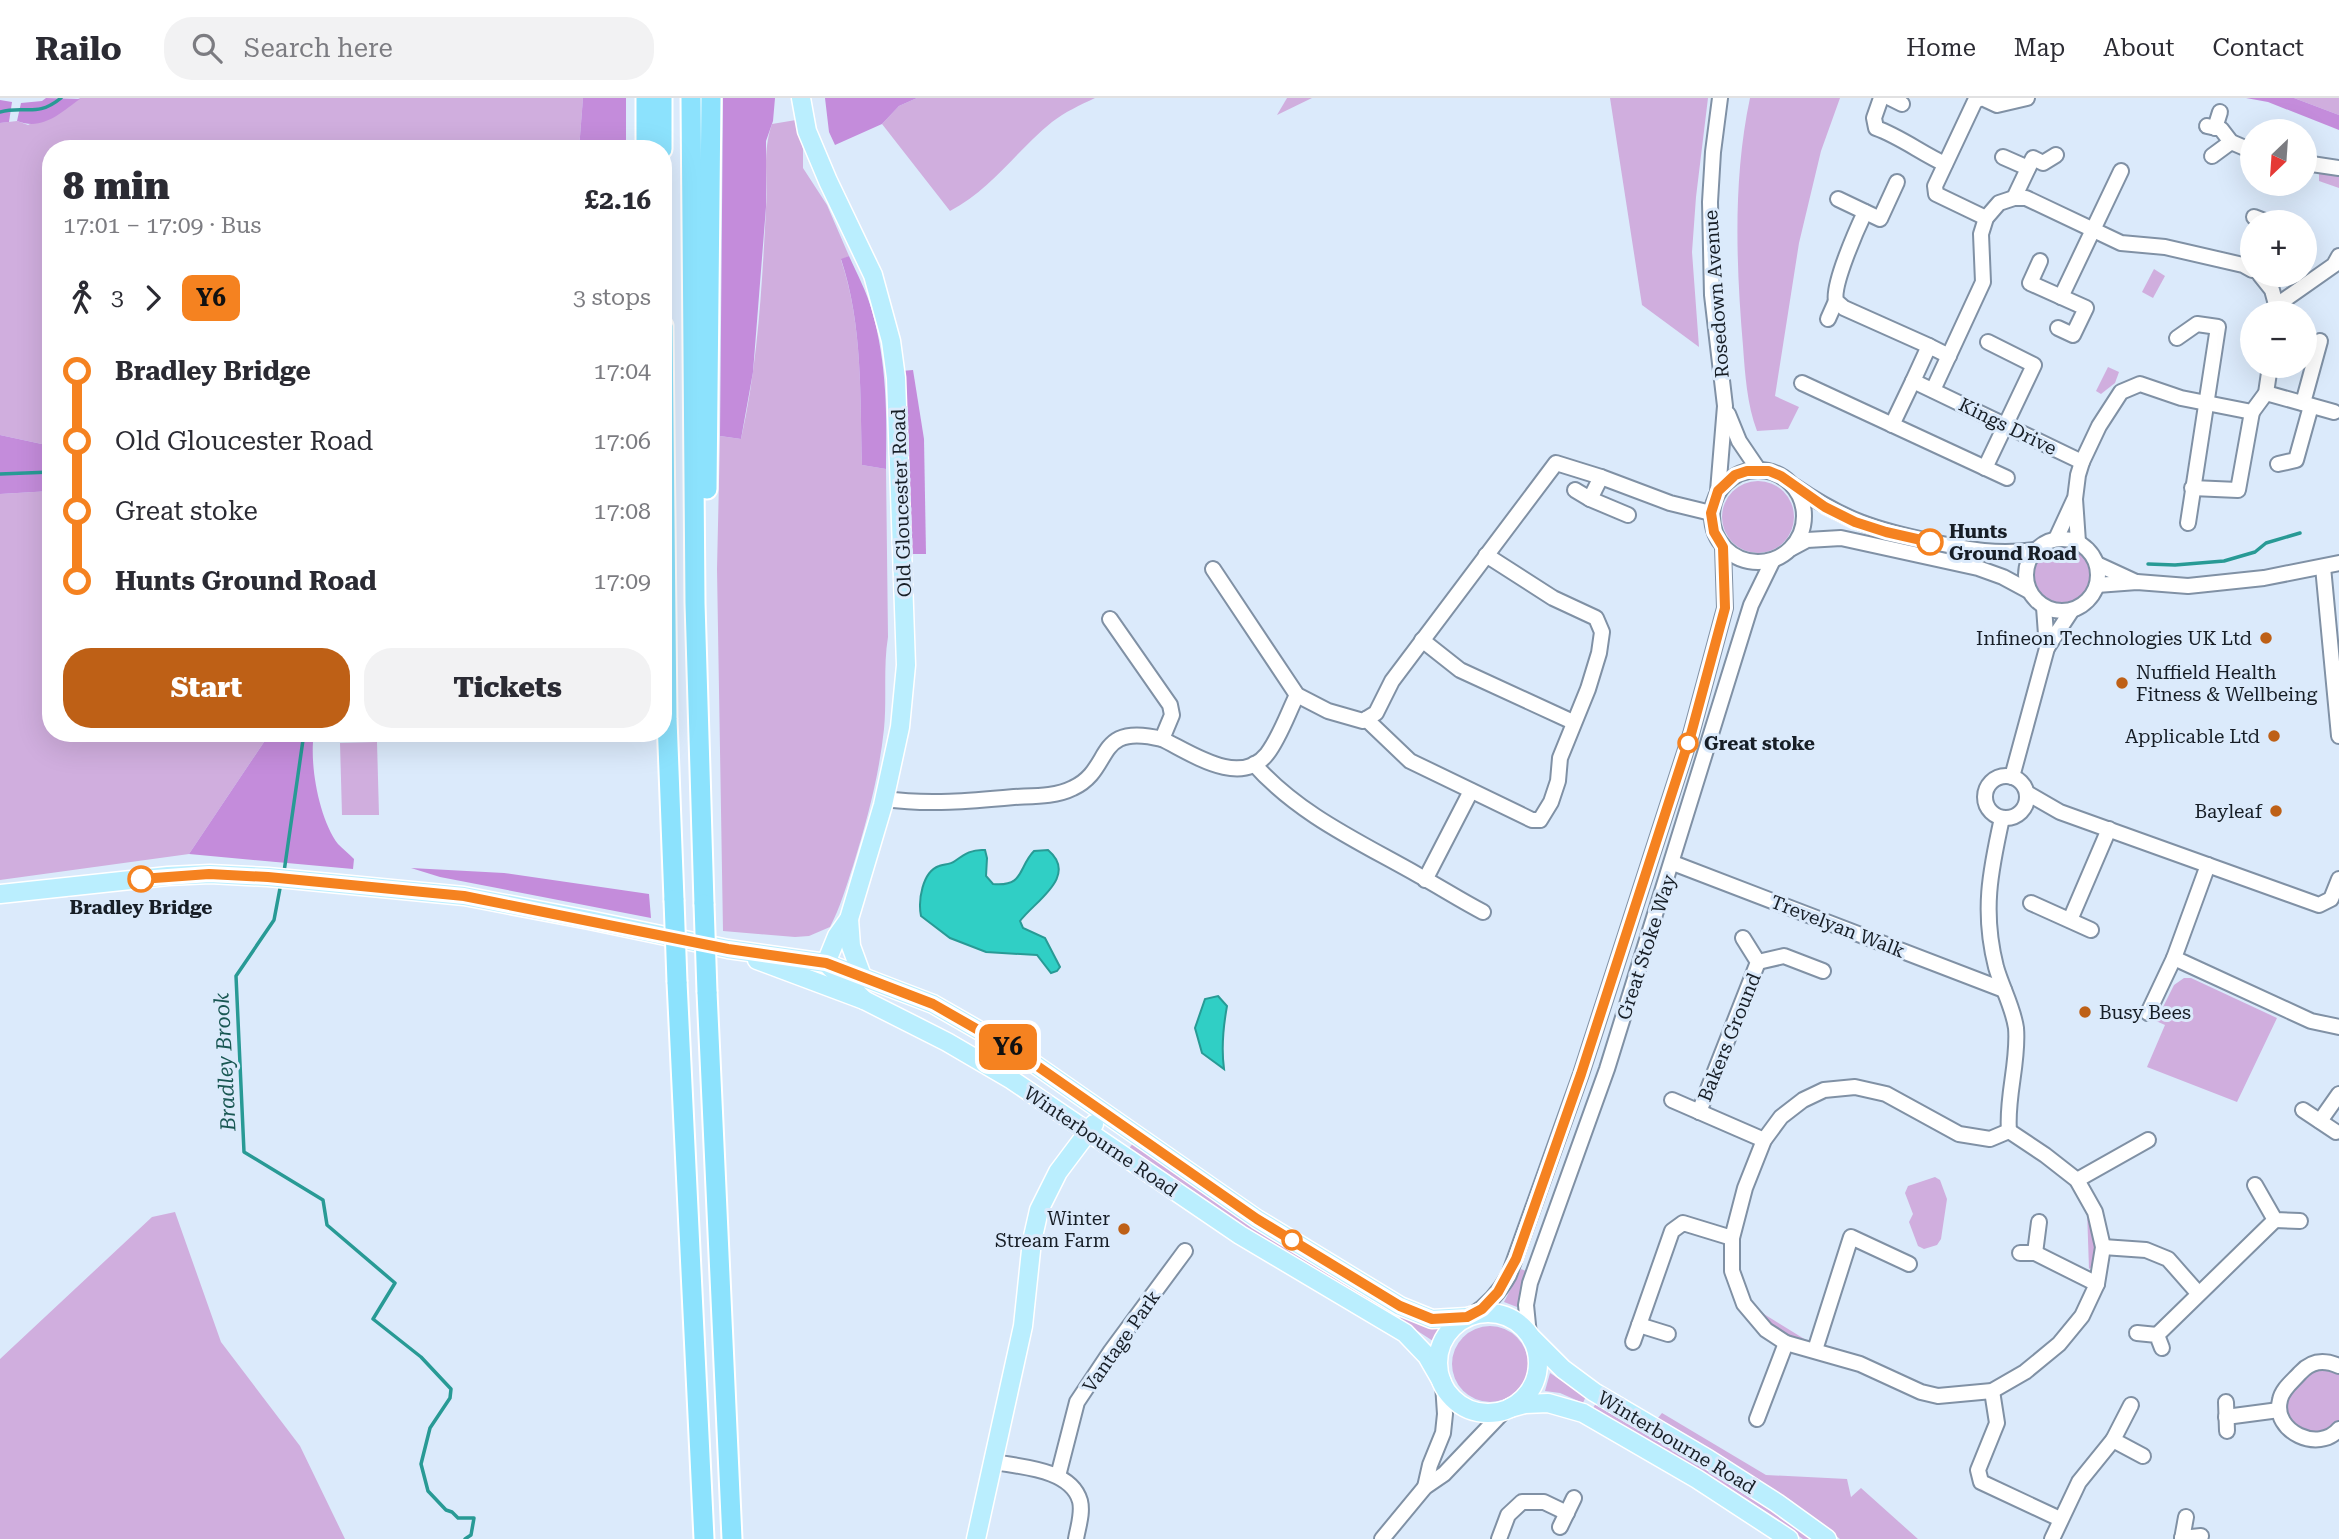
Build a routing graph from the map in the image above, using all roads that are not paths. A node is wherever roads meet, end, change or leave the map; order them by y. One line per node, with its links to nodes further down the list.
1 (646, 98): 10 (highway)
2 (662, 98): 11 (highway)
3 (691, 98): 82 (highway)
4 (711, 98): 82 (highway)
5 (801, 98): 98 (main road, Old Gloucester Road)
6 (1720, 98): 48 (street, Rosedown Avenue)
7 (1881, 98): 17 (street)
8 (2027, 98): 17 (street)
9 (2220, 111): 12 (street)
10 (646, 140)
11 (662, 140)
12 (2231, 142): 13 (street); 15 (street)
13 (2240, 146)
14 (2056, 155): 19 (street)
15 (2212, 156)
16 (2003, 157): 19 (street)
17 (1945, 164): 26 (street)
18 (2317, 165): 20 (street)
19 (2028, 168): 23 (street)
20 (2339, 168)
21 (2120, 170): 27 (street)
22 (1897, 183): 25 (street)
23 (2014, 198): 26 (street); 27 (street)
24 (1838, 200): 25 (street)
25 (1865, 212): 33 (street)
26 (1986, 218): 40 (street)
27 (2093, 228): 30 (street); 31 (street)
28 (2339, 256): 32 (street)
29 (2040, 261): 31 (street)
30 (2240, 264)
31 (2061, 297): 35 (street)
32 (2287, 301)
33 (1840, 304): 34 (street); 39 (street)
34 (1828, 319)
35 (2058, 328)
36 (2177, 338): 46 (street)
37 (2320, 341): 47 (street)
38 (1988, 342): 51 (street)
39 (1929, 346): 40 (street); 42 (street)
40 (1949, 356): 44 (street)
41 (2268, 378): 45 (street)
42 (1913, 381): 44 (street, Kings Drive); 52 (street)
43 (1802, 383): 52 (street)
44 (1933, 390): 51 (street, Kings Drive)
45 (2266, 393): 47 (street); 49 (street)
46 (2205, 403): 49 (street); 53 (street); 60 (street)
47 (2307, 404): 50 (street); 54 (street)
48 (1725, 406): 56 (street, Rosedown Avenue); 62 (street, Rosedown Avenue)
49 (2252, 412): 60 (street)
50 (2334, 412)
51 (2006, 424): 53 (street, Kings Drive); 55 (street)
52 (1892, 425): 55 (street)
53 (2082, 462): 64 (street)
54 (2278, 464)
55 (1985, 468): 58 (street)
56 (1758, 469): 59 (street); 62 (street)
57 (1601, 477): 63 (street); 65 (street); 73 (street)
58 (2007, 478)
59 (1793, 485): 71 (street); 72 (street)
60 (2192, 488): 67 (street)
61 (1575, 490): 63 (street)
62 (1718, 491): 65 (street)
63 (1590, 499): 66 (street)
64 (2075, 499): 68 (street); 69 (street)
65 (1711, 513): 70 (street)
66 (1628, 515)
67 (2188, 523)
68 (2056, 539): 69 (street); 72 (street)
69 (2078, 542): 75 (street)
70 (1723, 547): 74 (street); 146 (street, Great Stoke Way)
71 (1791, 548): 74 (street); 81 (street)
72 (2035, 550): 81 (street)
73 (1486, 555): 86 (street); 90 (street)
74 (1773, 560): 103 (street, Great Stoke Way)
75 (2097, 564): 79 (street); 80 (street)
76 (2339, 564): 77 (street)
77 (2323, 568): 79 (street); 91 (street)
78 (1213, 569): 88 (street)
79 (2137, 582): 80 (street)
80 (2097, 585): 84 (street)
81 (2029, 591): 83 (street)
82 (695, 603): 175 (highway, bridge)
83 (2044, 607): 84 (street); 87 (street)
84 (2072, 610): 87 (street)
85 (1110, 619): 92 (street)
86 (1422, 640): 89 (street); 90 (street)
87 (2047, 648): 95 (street)
88 (1297, 695): 89 (street); 94 (street)
89 (1366, 719): 96 (street)
90 (1573, 722): 96 (street)
91 (2339, 736)
92 (1162, 739): 94 (street); 98 (street)
93 (668, 742): 174 (highway, bridge)
94 (1254, 764): 106 (street)
95 (2012, 777): 97 (street); 101 (street)
96 (1471, 791): 106 (street)
97 (2027, 793): 99 (street); 100 (street)
98 (885, 799): 110 (main road, Old Gloucester Road)
99 (2023, 810): 100 (street); 101 (street)
100 (2060, 812): 102 (street)
101 (2002, 818): 120 (street)
102 (2109, 829): 104 (street); 111 (street)
103 (1673, 863): 120 (street, Trevelyan Walk); 150 (street, Great Stoke Way)
104 (2208, 865): 105 (street); 115 (street)
105 (2339, 879)
106 (1425, 880): 109 (street)
107 (0, 894): 114 (main road)
108 (2031, 903): 111 (street)
109 (1483, 912)
110 (849, 919): 117 (main road, Old Gloucester Road); 119 (main road, Old Gloucester Road)
111 (2070, 920): 112 (street)
112 (2091, 930)
113 (1743, 938): 116 (street, Bakers Ground)
114 (728, 949): 117 (main road, Winterbourne Road); 121 (main road, Winterbourne Road)
115 (2174, 958): 122 (street); 123 (street)
116 (1758, 962): 118 (street, Bakers Ground); 128 (street, Bakers Ground)
117 (826, 963): 119 (main road, Winterbourne Road); 121 (main road)
118 (1823, 971)
119 (862, 976): 127 (main road, Winterbourne Road)
120 (2004, 990): 130 (street)
121 (864, 1000): 132 (main road, Winterbourne Road)
122 (2148, 1013)
123 (2339, 1027)
124 (2339, 1094): 129 (street)
125 (1672, 1100): 128 (street, Bakers Ground)
126 (2303, 1110): 129 (street)
127 (1102, 1112): 132 (main road); 146 (main road, Winterbourne Road)
128 (1699, 1112): 133 (street, Bakers Ground)
129 (2320, 1121): 131 (street)
130 (2009, 1131): 133 (street); 135 (street)
131 (2336, 1132)
132 (1088, 1133): 155 (main road, Winterbourne Road); 165 (main road)
133 (1764, 1140): 140 (street)
134 (2148, 1140): 135 (street)
135 (2077, 1180): 141 (street)
136 (2255, 1185): 137 (street)
137 (2275, 1220): 138 (street); 145 (street)
138 (2300, 1221)
139 (2039, 1222): 144 (street)
140 (1732, 1238): 147 (street); 152 (street)
141 (2103, 1247): 144 (street); 145 (street)
142 (1185, 1251): 166 (street, Vantage Park)
143 (1909, 1264): 153 (street)
144 (2097, 1283): 156 (street)
145 (2199, 1293): 148 (street)
146 (1469, 1316): 150 (main road); 155 (main road)
147 (1639, 1325): 149 (street); 151 (street)
148 (2137, 1333)
149 (1668, 1334)
150 (1530, 1336): 159 (main road); 181 (main road, Winterbourne Road)
151 (1633, 1342)
152 (1786, 1343): 153 (street); 161 (street)
153 (1815, 1350): 156 (street)
154 (2339, 1366): 160 (street)
155 (1442, 1383): 159 (main road); 167 (street)
156 (1992, 1391): 171 (street)
157 (2226, 1402): 160 (street)
158 (2131, 1405): 163 (street)
159 (1508, 1408): 167 (street); 180 (main road, Winterbourne Road)
160 (2279, 1410): 162 (street)
161 (1757, 1419)
162 (2339, 1429)
163 (2113, 1440): 164 (street); 171 (street)
164 (2143, 1456)
165 (995, 1462): 166 (street); 176 (main road)
166 (1058, 1476): 177 (street)
167 (1425, 1487): 178 (street)
168 (1574, 1498): 169 (street)
169 (1567, 1513): 172 (street); 179 (street)
170 (2186, 1517): 183 (street)
171 (2060, 1519): 182 (street)
172 (1560, 1527)
173 (2201, 1536): 183 (street)
174 (704, 1539)
175 (732, 1539)
176 (976, 1539)
177 (1076, 1539)
178 (1381, 1539)
179 (1499, 1539)
180 (1789, 1539)
181 (1828, 1539)
182 (2052, 1539)
183 (2182, 1539)

